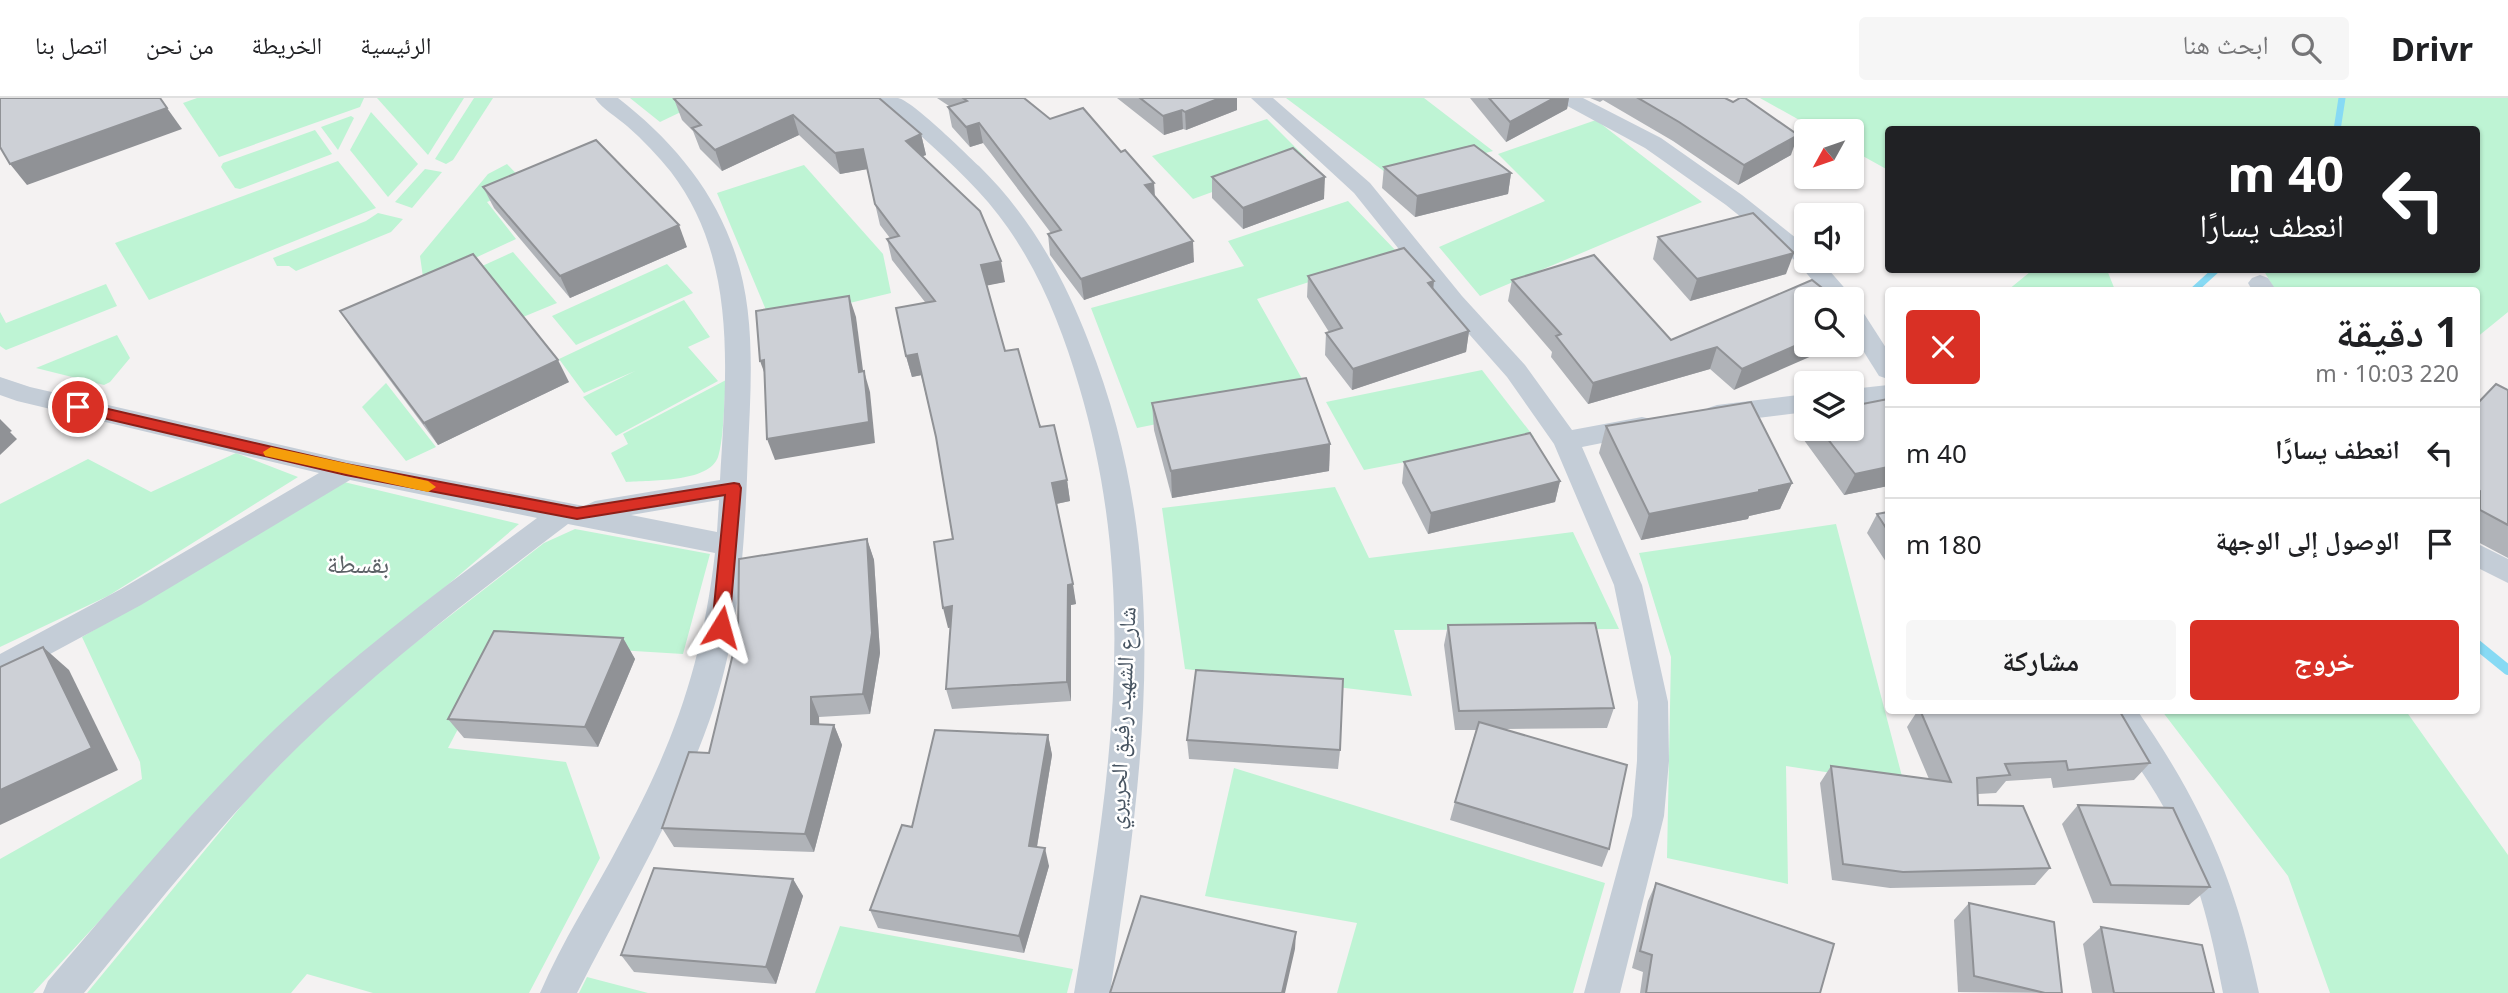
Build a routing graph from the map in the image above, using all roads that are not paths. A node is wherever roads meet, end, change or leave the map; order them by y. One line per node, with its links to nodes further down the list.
1 (605, 98): 18 (street)
2 (887, 98): 27 (street, شارع الشهيد رفيق الحريري)
3 (1261, 98): 16 (street)
4 (1567, 98): 5 (street)
5 (1794, 249)
6 (1818, 273): 7 (street)
7 (1831, 287)
8 (1864, 333): 9 (street)
9 (1885, 365)
10 (0, 386): 17 (street)
11 (1885, 394): 12 (street)
12 (1864, 397)
13 (1794, 405): 14 (street)
14 (1688, 418)
15 (1661, 422): 16 (street)
16 (1566, 441): 28 (street)
17 (346, 470): 19 (street); 23 (street)
18 (734, 488): 19 (street); 20 (street)
19 (571, 513): 20 (street); 25 (street)
20 (730, 545): 26 (street)
21 (2480, 556): 22 (street)
22 (2508, 572)
23 (0, 669)
24 (2122, 714): 29 (street)
25 (61, 993)
26 (558, 993)
27 (1092, 993)
28 (1602, 993)
29 (2241, 993)

